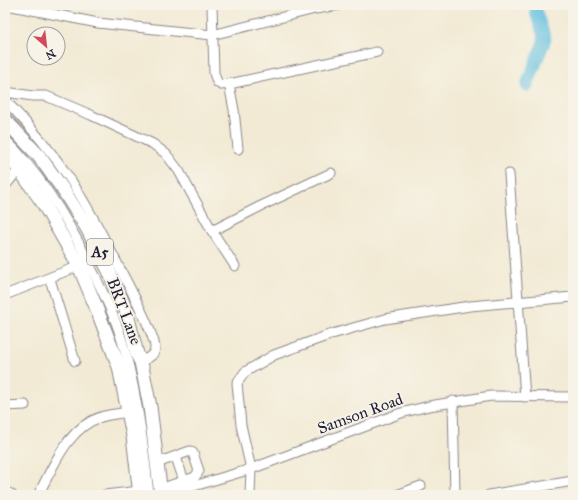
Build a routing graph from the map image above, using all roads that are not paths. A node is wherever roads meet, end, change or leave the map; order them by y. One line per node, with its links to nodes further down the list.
1 (7, 5): 4 (street)
2 (212, 5): 4 (street)
3 (339, 5): 4 (street)
4 (212, 36): 6 (street)
5 (377, 52): 6 (street)
6 (229, 84): 11 (street)
7 (5, 92): 17 (street)
8 (5, 98): 25 (street)
9 (5, 120): 25 (highway, A5)
10 (5, 139): 31 (street, BRT Lane)
11 (238, 149)
12 (5, 153): 13 (highway, A5)
13 (19, 170): 16 (street); 18 (highway, A5)
14 (331, 172): 17 (street)
15 (509, 174): 23 (street)
16 (5, 186)
17 (212, 232): 19 (street)
18 (79, 266): 20 (street); 31 (highway, A5)
19 (235, 266)
20 (50, 278): 21 (street); 24 (street)
21 (5, 295)
22 (573, 297): 23 (street)
23 (518, 302): 26 (street); 35 (street)
24 (75, 361)
25 (140, 362): 31 (highway, A5)
26 (525, 397): 27 (street, Samson Road); 28 (street, Samson Road)
27 (573, 397)
28 (453, 401): 35 (street, Samson Road); 48 (street)
29 (25, 405): 30 (street)
30 (5, 406)
31 (136, 410): 32 (highway, A5); 32 (highway, A5); 44 (street)
32 (142, 434): 34 (highway, A5); 41 (highway, A5)
33 (176, 457): 34 (street); 36 (street); 36 (street)
34 (157, 463): 41 (highway, A5)
35 (251, 469): 41 (street, Samson Road); 46 (street)
36 (184, 481): 41 (street)
37 (573, 481): 38 (street)
38 (552, 485): 49 (street); 50 (street)
39 (421, 486): 47 (street)
40 (5, 491): 43 (street)
41 (152, 493): 42 (street)
42 (120, 494): 45 (street)
43 (12, 495)
44 (38, 495)
45 (105, 495)
46 (250, 495)
47 (397, 495)
48 (455, 495)
49 (489, 495)
50 (554, 495)

